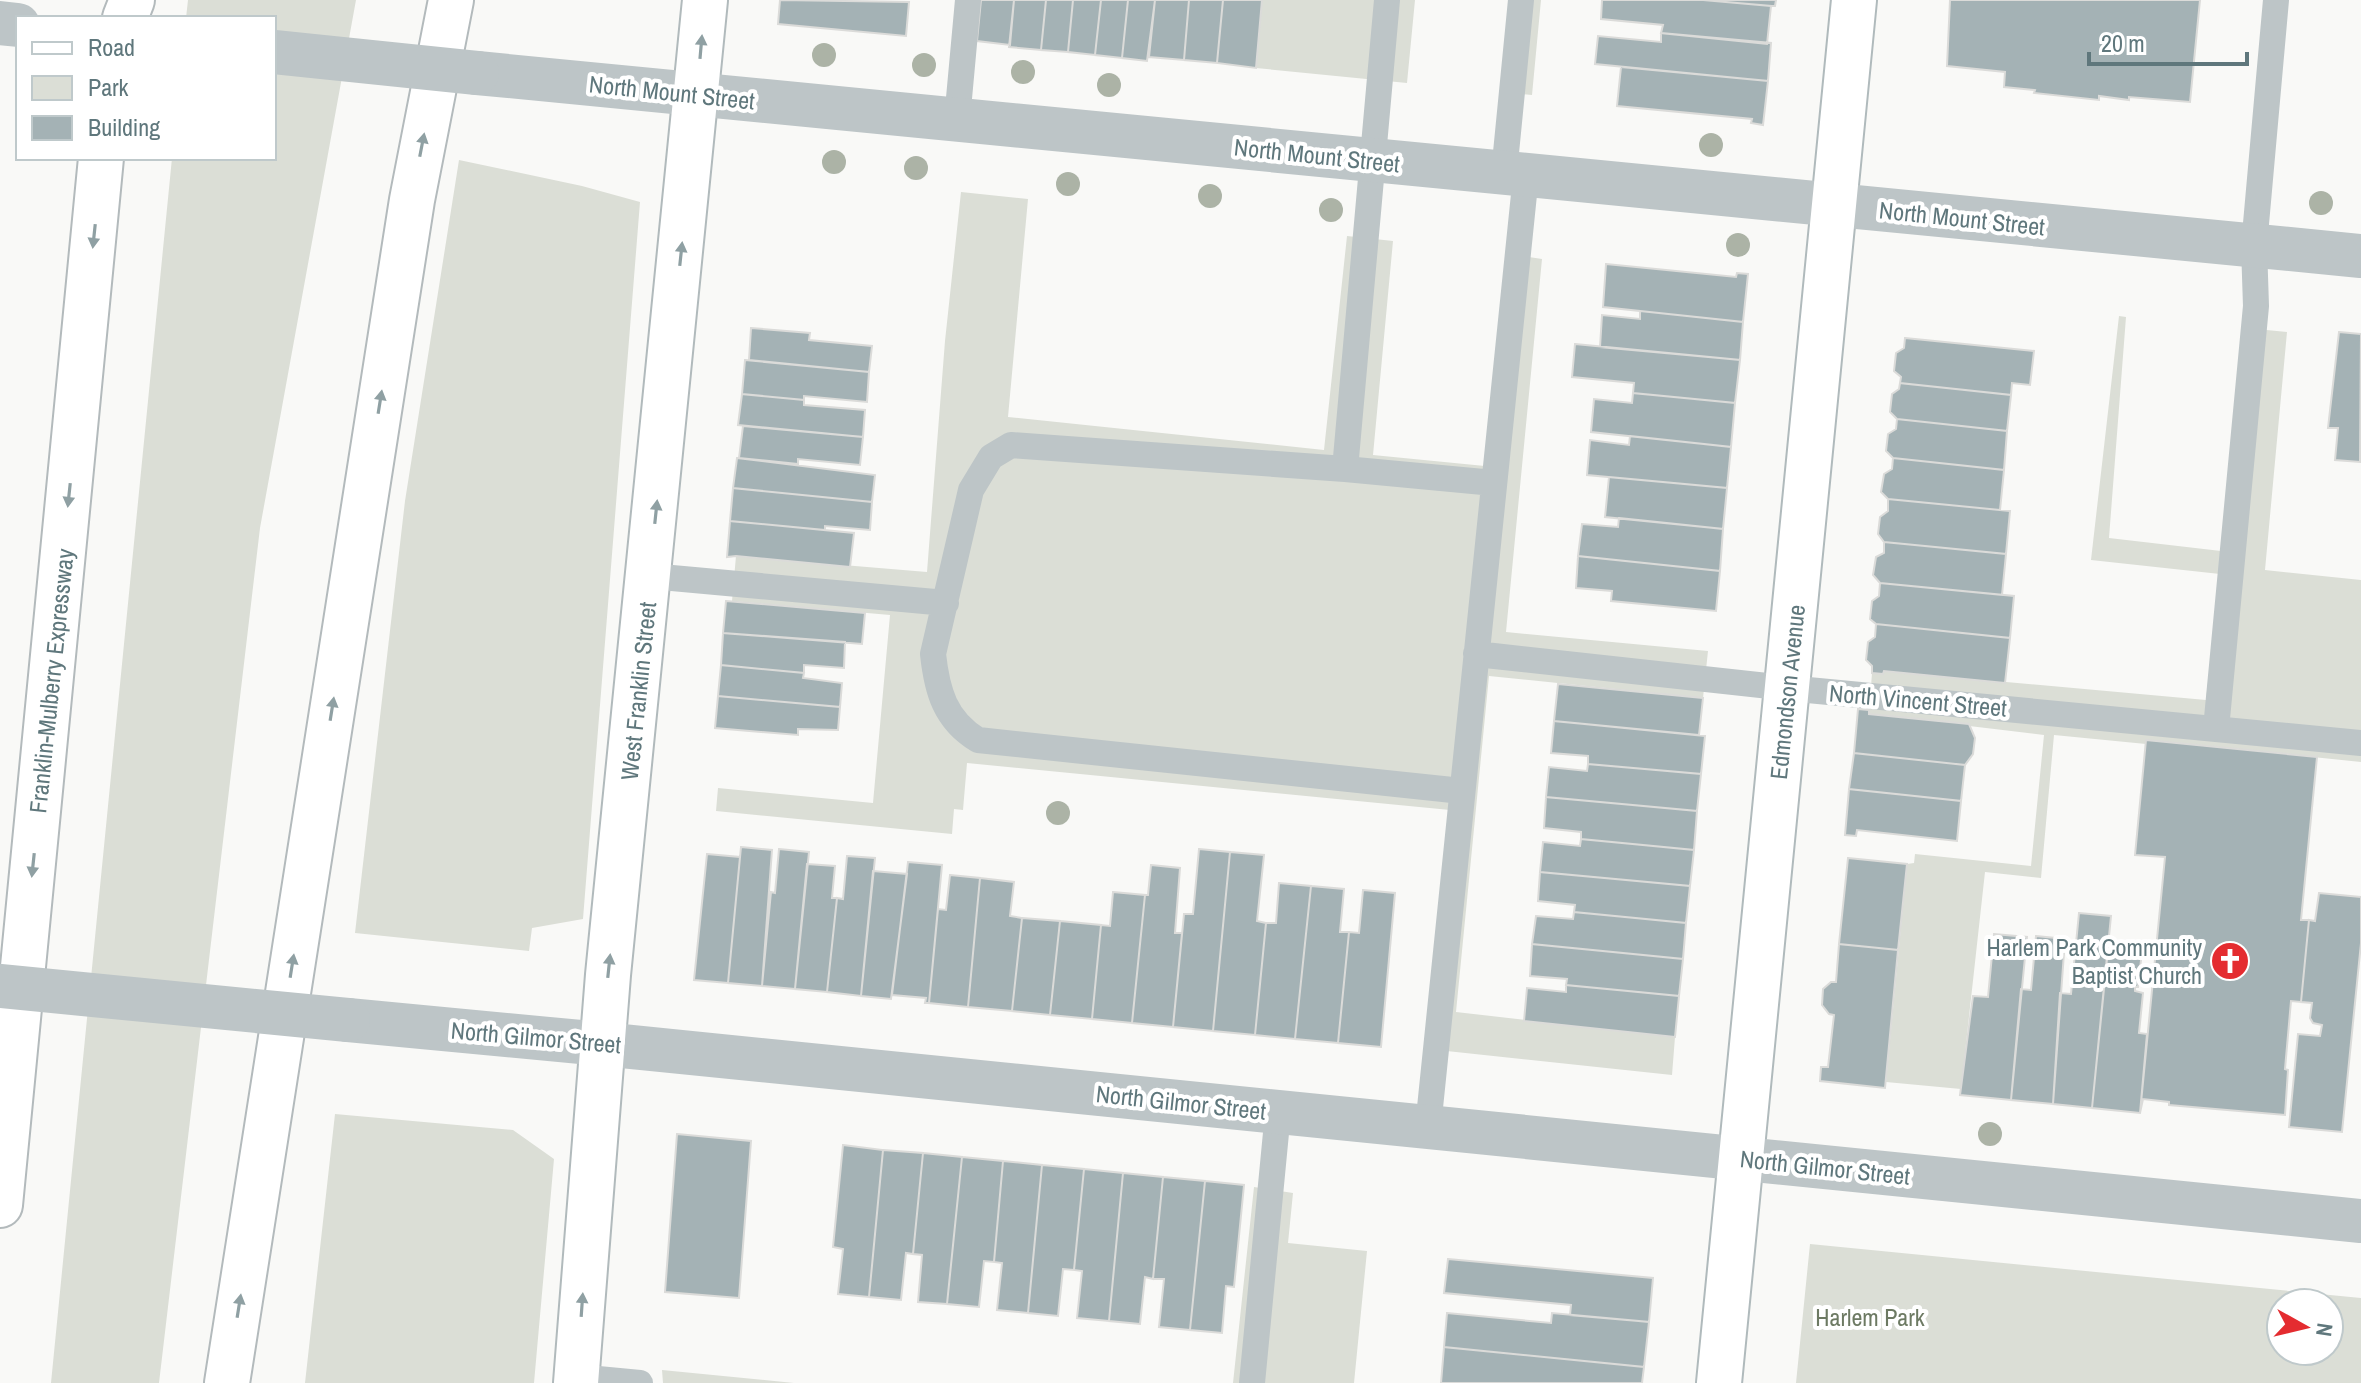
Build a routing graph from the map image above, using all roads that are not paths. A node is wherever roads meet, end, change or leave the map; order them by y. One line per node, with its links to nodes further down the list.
1 (451, 0): 34 (main road, one-way to 1)
2 (705, 0): 9 (main road, West Franklin Street, one-way to 2)
3 (968, 0): 10 (lane)
4 (1387, 0): 12 (lane)
5 (1521, 0): 13 (lane)
6 (1854, 0): 14 (main road, Edmondson Avenue)
7 (2276, 0): 15 (lane)
8 (276, 52): 9 (street, North Mount Street, bridge)
9 (697, 94): 10 (street, North Mount Street); 19 (main road, West Franklin Street, one-way to 9)
10 (957, 120): 12 (street, North Mount Street)
11 (101, 160): 31 (main road, Franklin-Mulberry Expressway, one-way to 31)
12 (1372, 160): 13 (street, North Mount Street); 17 (lane)
13 (1515, 174): 14 (street, North Mount Street); 18 (lane)
14 (1834, 205): 15 (street, North Mount Street); 22 (main road, Edmondson Avenue)
15 (2254, 246): 16 (street, North Mount Street); 23 (lane)
16 (2361, 256)
17 (1345, 469): 18 (lane); 20 (lane)
18 (1494, 483): 21 (lane)
19 (650, 576): 20 (lane); 27 (main road, West Franklin Street, one-way to 19)
20 (946, 603): 25 (lane)
21 (1476, 654): 22 (lane, North Vincent Street); 25 (lane)
22 (1787, 688): 23 (lane, North Vincent Street); 30 (main road, Edmondson Avenue)
23 (2216, 729): 24 (lane, North Vincent Street)
24 (2361, 743)
25 (1462, 791): 29 (lane)
26 (0, 986): 27 (street, North Gilmor Street, bridge)
27 (602, 1044): 28 (street, North Gilmor Street); 33 (main road, West Franklin Street, one-way to 27)
28 (1278, 1112): 29 (street, North Gilmor Street); 36 (lane)
29 (1428, 1127): 30 (street, North Gilmor Street)
30 (1741, 1159): 32 (street, North Gilmor Street); 37 (main road, Edmondson Avenue)
31 (0, 1205)
32 (2361, 1221)
33 (576, 1380): 35 (lane)
34 (227, 1383)
35 (640, 1383)
36 (1252, 1383)
37 (1719, 1383)

